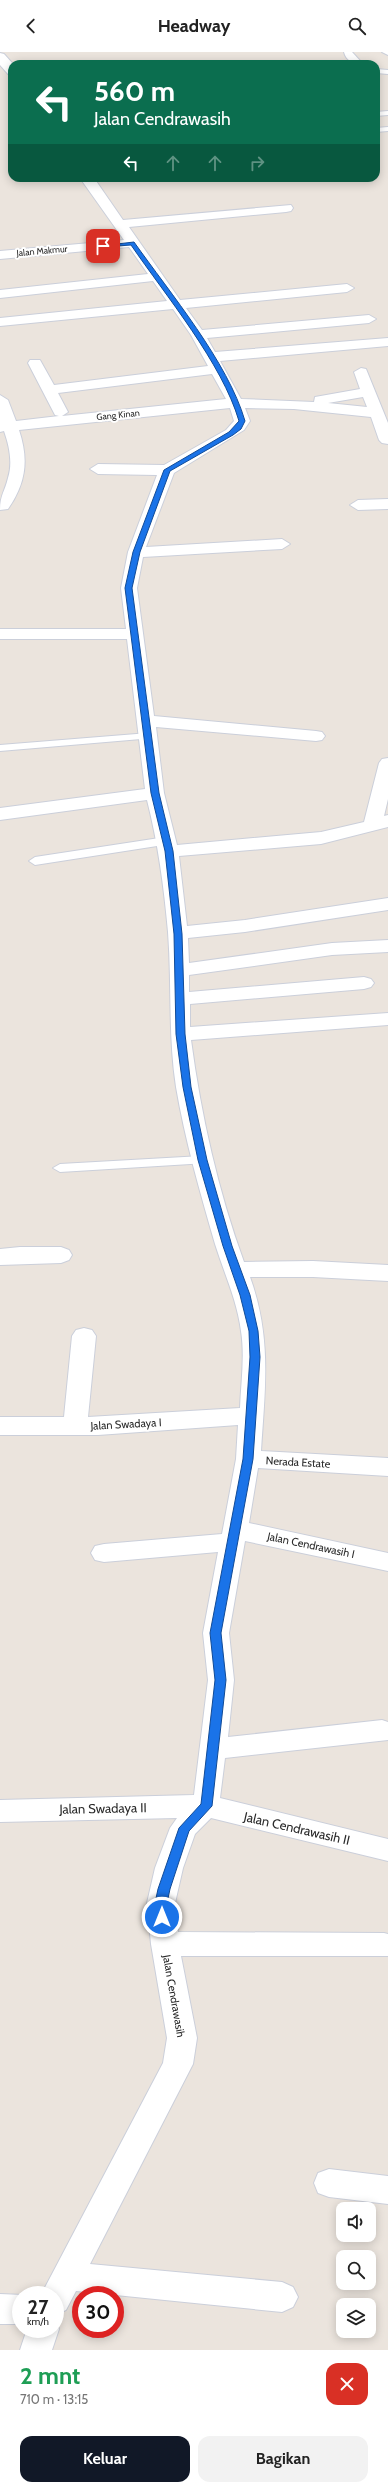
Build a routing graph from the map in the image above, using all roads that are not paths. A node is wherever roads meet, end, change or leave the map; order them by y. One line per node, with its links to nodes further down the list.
1 (348, 52): 3 (lane)
2 (0, 57): 4 (street)
3 (354, 60)
4 (8, 68)
5 (90, 182): 7 (street)
6 (286, 208): 7 (street)
7 (120, 224): 8 (street)
8 (132, 243): 9 (street, Jalan Makmur); 10 (street)
9 (0, 255)
10 (155, 277): 12 (street); 13 (street)
11 (347, 288): 13 (street)
12 (0, 294)
13 (174, 303): 15 (street); 16 (street)
14 (369, 319): 16 (street)
15 (0, 322)
16 (198, 335): 19 (street)
17 (388, 342): 19 (street)
18 (35, 362): 21 (street)
19 (215, 363): 21 (street); 24 (street)
20 (361, 372): 22 (street)
21 (48, 390): 26 (street)
22 (369, 392): 25 (street); 27 (street)
23 (0, 400): 28 (street)
24 (236, 403): 25 (street, Gang Kinan); 28 (street, Gang Kinan); 31 (street)
25 (294, 404): 27 (street)
26 (60, 412)
27 (376, 413): 29 (street)
28 (5, 426): 34 (street)
29 (387, 440)
30 (98, 469): 31 (street)
31 (167, 470): 36 (street)
32 (388, 504): 33 (street)
33 (358, 505)
34 (2, 506)
35 (282, 544): 36 (street)
36 (136, 552): 38 (street)
37 (0, 634): 38 (street)
38 (133, 634): 39 (street)
39 (148, 728): 40 (street); 41 (lane); 43 (street)
40 (316, 736)
41 (0, 748)
42 (388, 763): 45 (street)
43 (155, 793): 44 (street); 46 (street)
44 (0, 814)
45 (380, 823): 46 (street)
46 (167, 846): 47 (lane); 49 (street)
47 (35, 861)
48 (388, 904): 49 (street)
49 (178, 934): 51 (street)
50 (388, 946): 51 (street)
51 (179, 970): 53 (street)
52 (364, 984): 53 (street)
53 (179, 999): 55 (street)
54 (388, 1019): 55 (street)
55 (180, 1034): 56 (street)
56 (202, 1160): 57 (lane); 60 (street)
57 (60, 1168)
58 (61, 1255): 59 (street)
59 (0, 1257)
60 (236, 1270): 61 (street); 63 (street)
61 (388, 1273)
62 (84, 1336): 65 (street)
63 (251, 1416): 65 (street, Jalan Swadaya I); 66 (street)
64 (0, 1426): 65 (street, Jalan Swadaya I)
65 (75, 1426)
66 (248, 1459): 67 (street, Nerada Estate); 68 (street)
67 (388, 1467)
68 (233, 1537): 69 (street, Jalan Cendrawasih I); 70 (street, Jalan Cendrawasih I); 72 (street)
69 (104, 1553)
70 (388, 1562)
71 (382, 1731): 72 (street)
72 (212, 1749): 73 (street)
73 (206, 1806): 74 (street, Jalan Swadaya II); 75 (street, Jalan Cendrawasih II); 76 (street, Jalan Cendrawasih)
74 (0, 1811)
75 (388, 1850)
76 (165, 1944): 77 (street); 80 (street, Jalan Cendrawasih)
77 (384, 1944)
78 (329, 2183): 79 (street)
79 (388, 2190)
80 (62, 2286)
81 (64, 2288): 82 (street)
82 (282, 2297)
83 (0, 2309): 84 (street)
84 (12, 2309)
85 (40, 2338): 86 (street)
86 (36, 2350)

